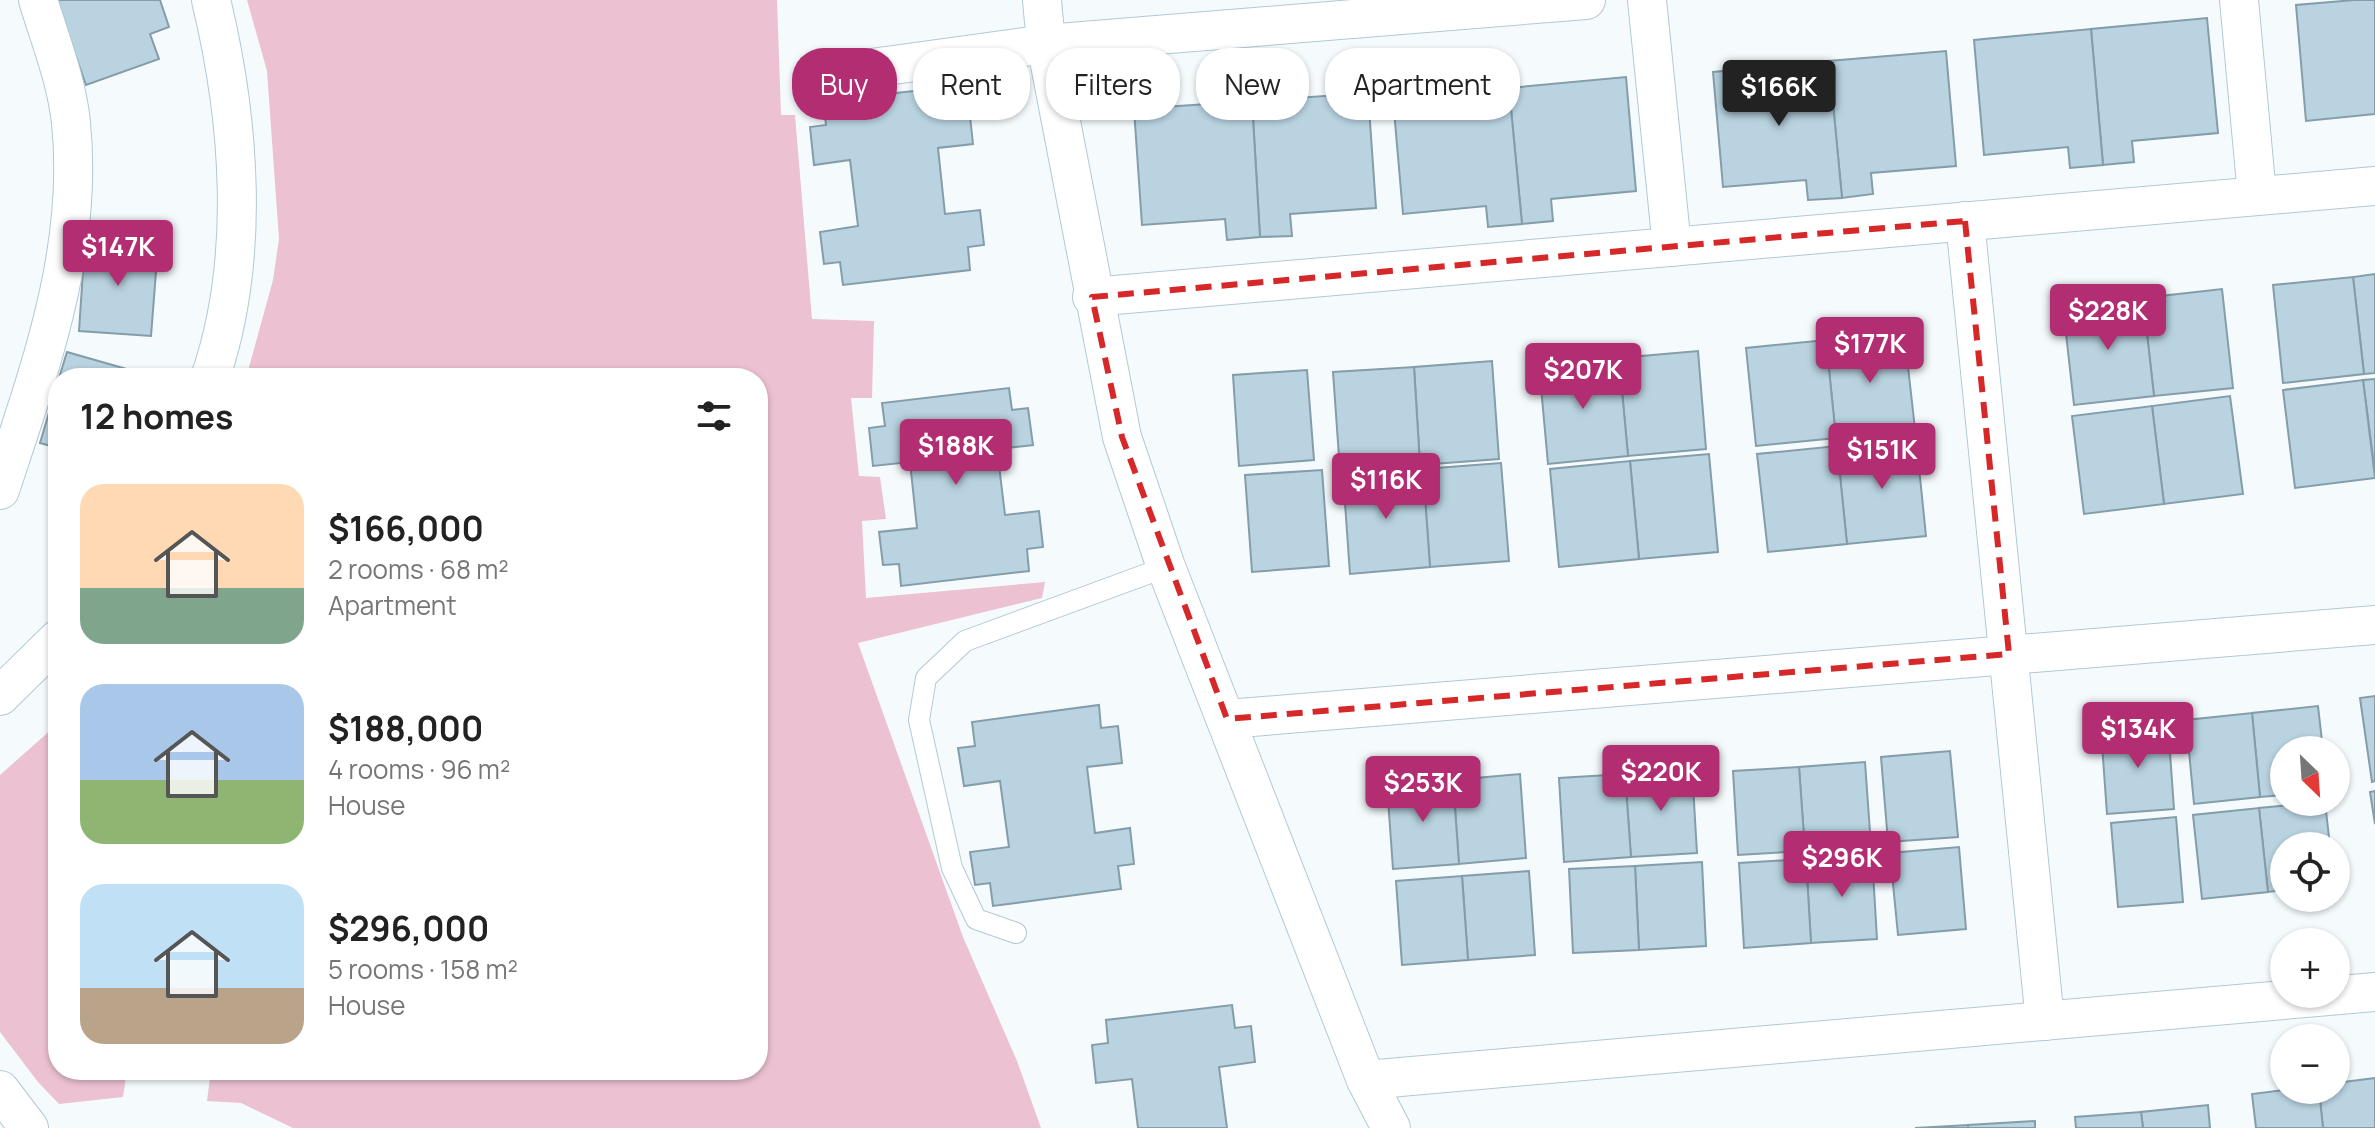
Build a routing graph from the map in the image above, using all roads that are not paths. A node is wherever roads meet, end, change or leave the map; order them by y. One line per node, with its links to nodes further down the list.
1 (38, 0): 15 (street)
2 (211, 0): 14 (street)
3 (1042, 0): 7 (street)
4 (1586, 0): 7 (street)
5 (1647, 0): 12 (street)
6 (2239, 0): 10 (street)
7 (1046, 44): 8 (street); 13 (street)
8 (897, 65)
9 (2375, 186): 10 (street)
10 (2257, 195): 11 (street)
11 (1965, 221): 12 (street); 19 (street)
12 (1672, 247): 13 (street)
13 (1092, 297): 16 (street)
14 (212, 368)
15 (0, 490)
16 (1166, 567): 21 (street); 22 (lane)
17 (2375, 625): 19 (street)
18 (48, 649): 20 (street)
19 (2009, 654): 21 (street); 24 (street)
20 (0, 696)
21 (1227, 719): 25 (street)
22 (1016, 933)
23 (2375, 992): 24 (street)
24 (2045, 1021): 25 (street)
25 (1366, 1080): 28 (street)
26 (0, 1090): 27 (street)
27 (29, 1128)
28 (1391, 1128)

